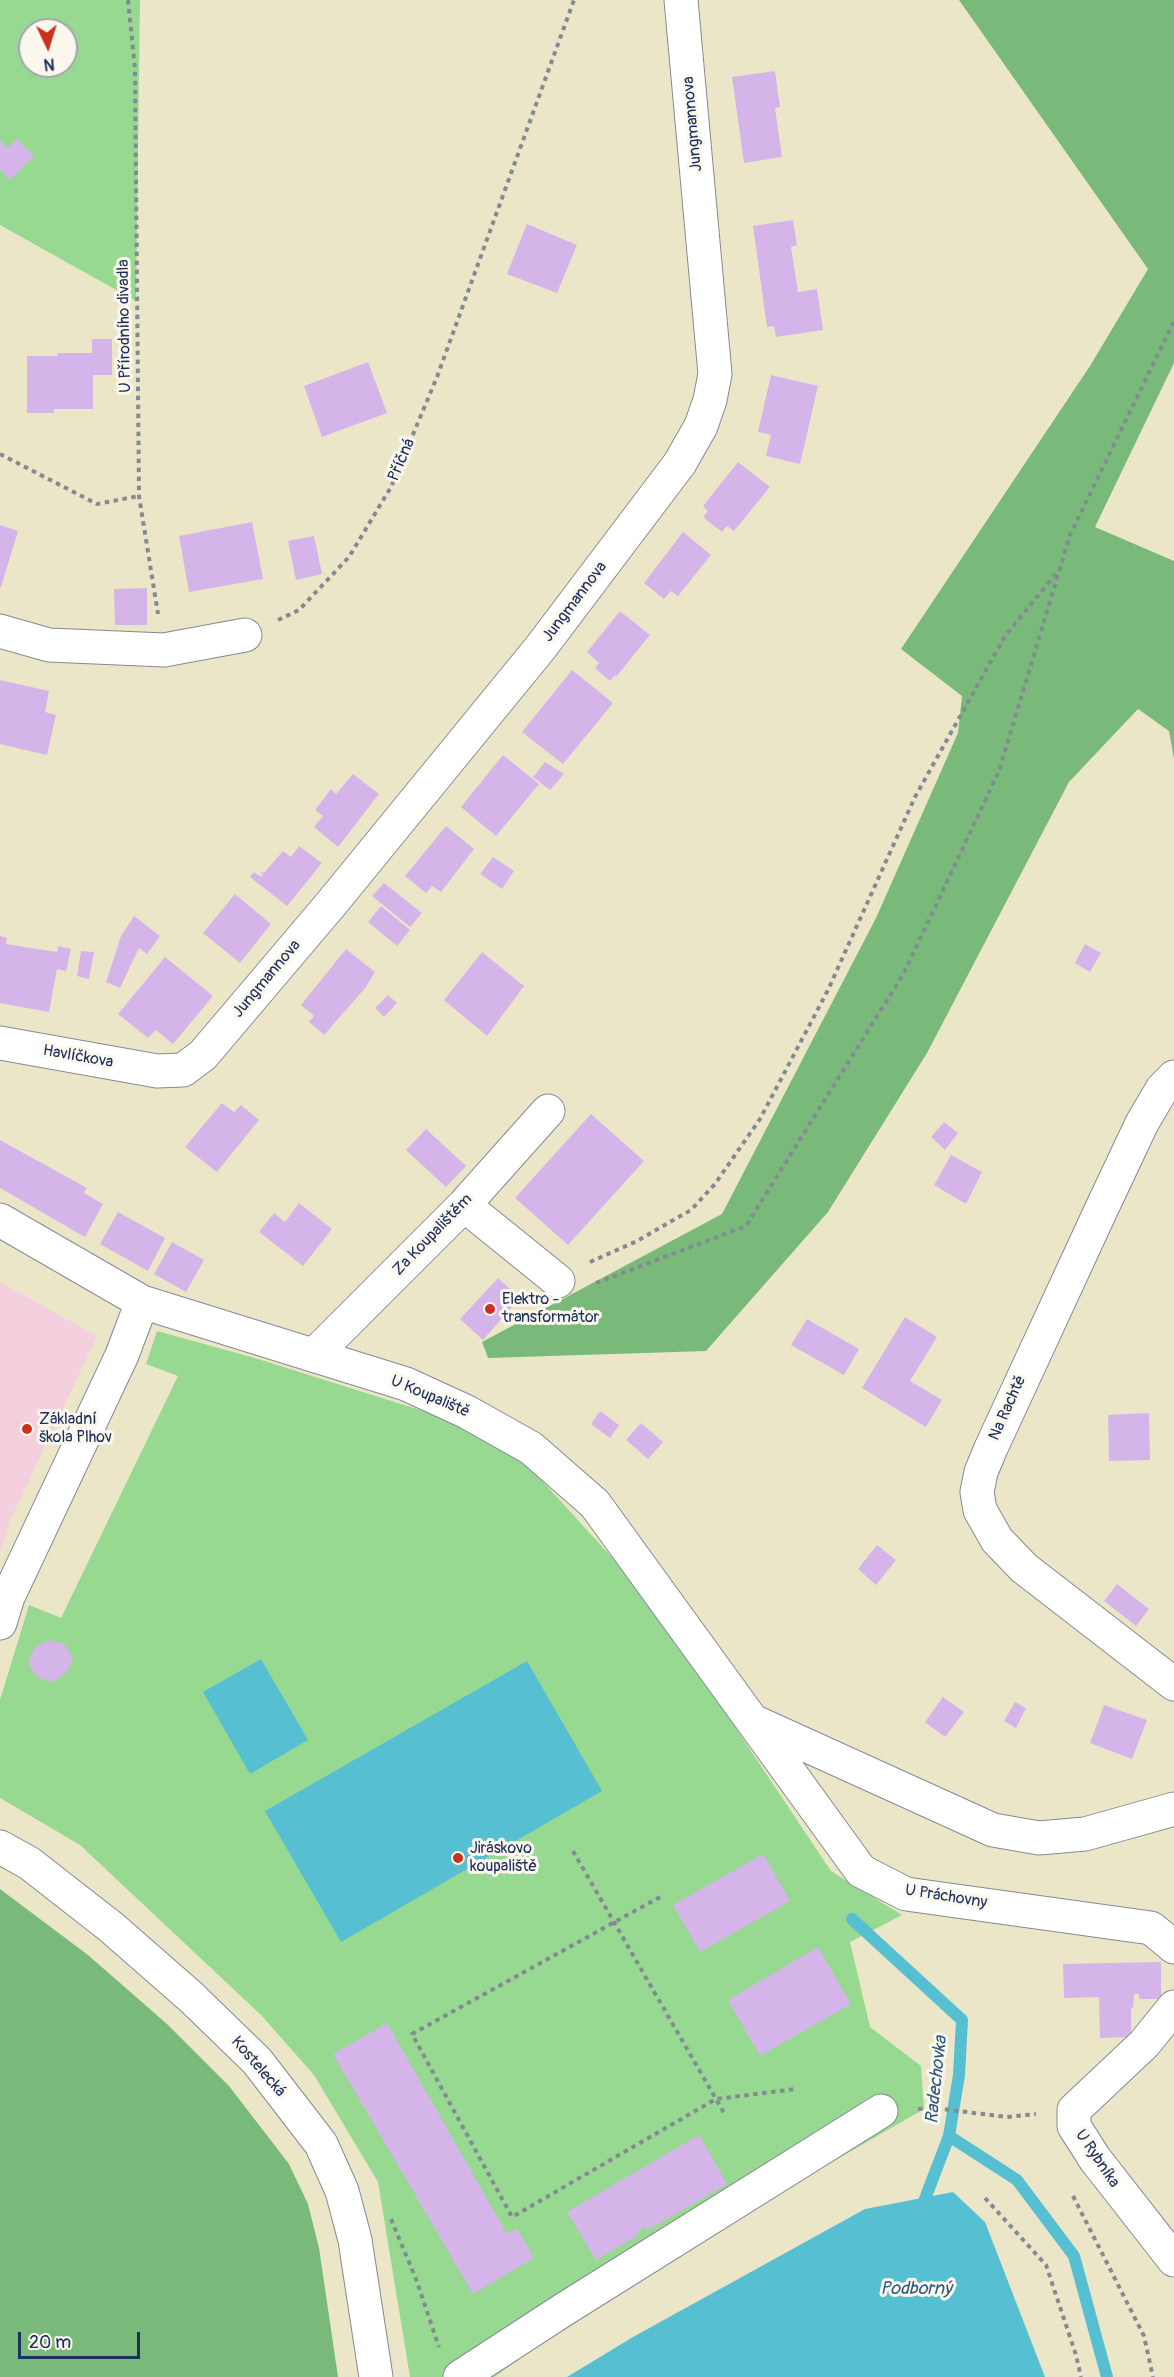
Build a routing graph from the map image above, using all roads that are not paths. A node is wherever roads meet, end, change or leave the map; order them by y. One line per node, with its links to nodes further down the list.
1 (681, 5): 5 (street, Jungmannova)
2 (0, 631): 3 (street)
3 (244, 635)
4 (0, 1043): 5 (street, Havlíčkova)
5 (157, 1071)
6 (1174, 1077): 14 (street, Na Rachtě)
7 (548, 1111): 8 (street, Za Koupalištěm)
8 (464, 1205): 10 (street); 12 (street, Za Koupalištěm)
9 (0, 1220): 11 (street, U Koupaliště)
10 (556, 1280)
11 (142, 1302): 12 (street, U Koupaliště); 13 (street)
12 (314, 1355): 15 (street, U Koupaliště)
13 (0, 1623)
14 (1174, 1684)
15 (754, 1721): 16 (street); 18 (street, U Práchovny)
16 (1174, 1809)
17 (0, 1847): 22 (street, Kostelecká)
18 (1174, 1947)
19 (1174, 2007): 21 (street, U Rybníka)
20 (881, 2110): 23 (street)
21 (1174, 2260)
22 (376, 2377)
23 (460, 2377)

